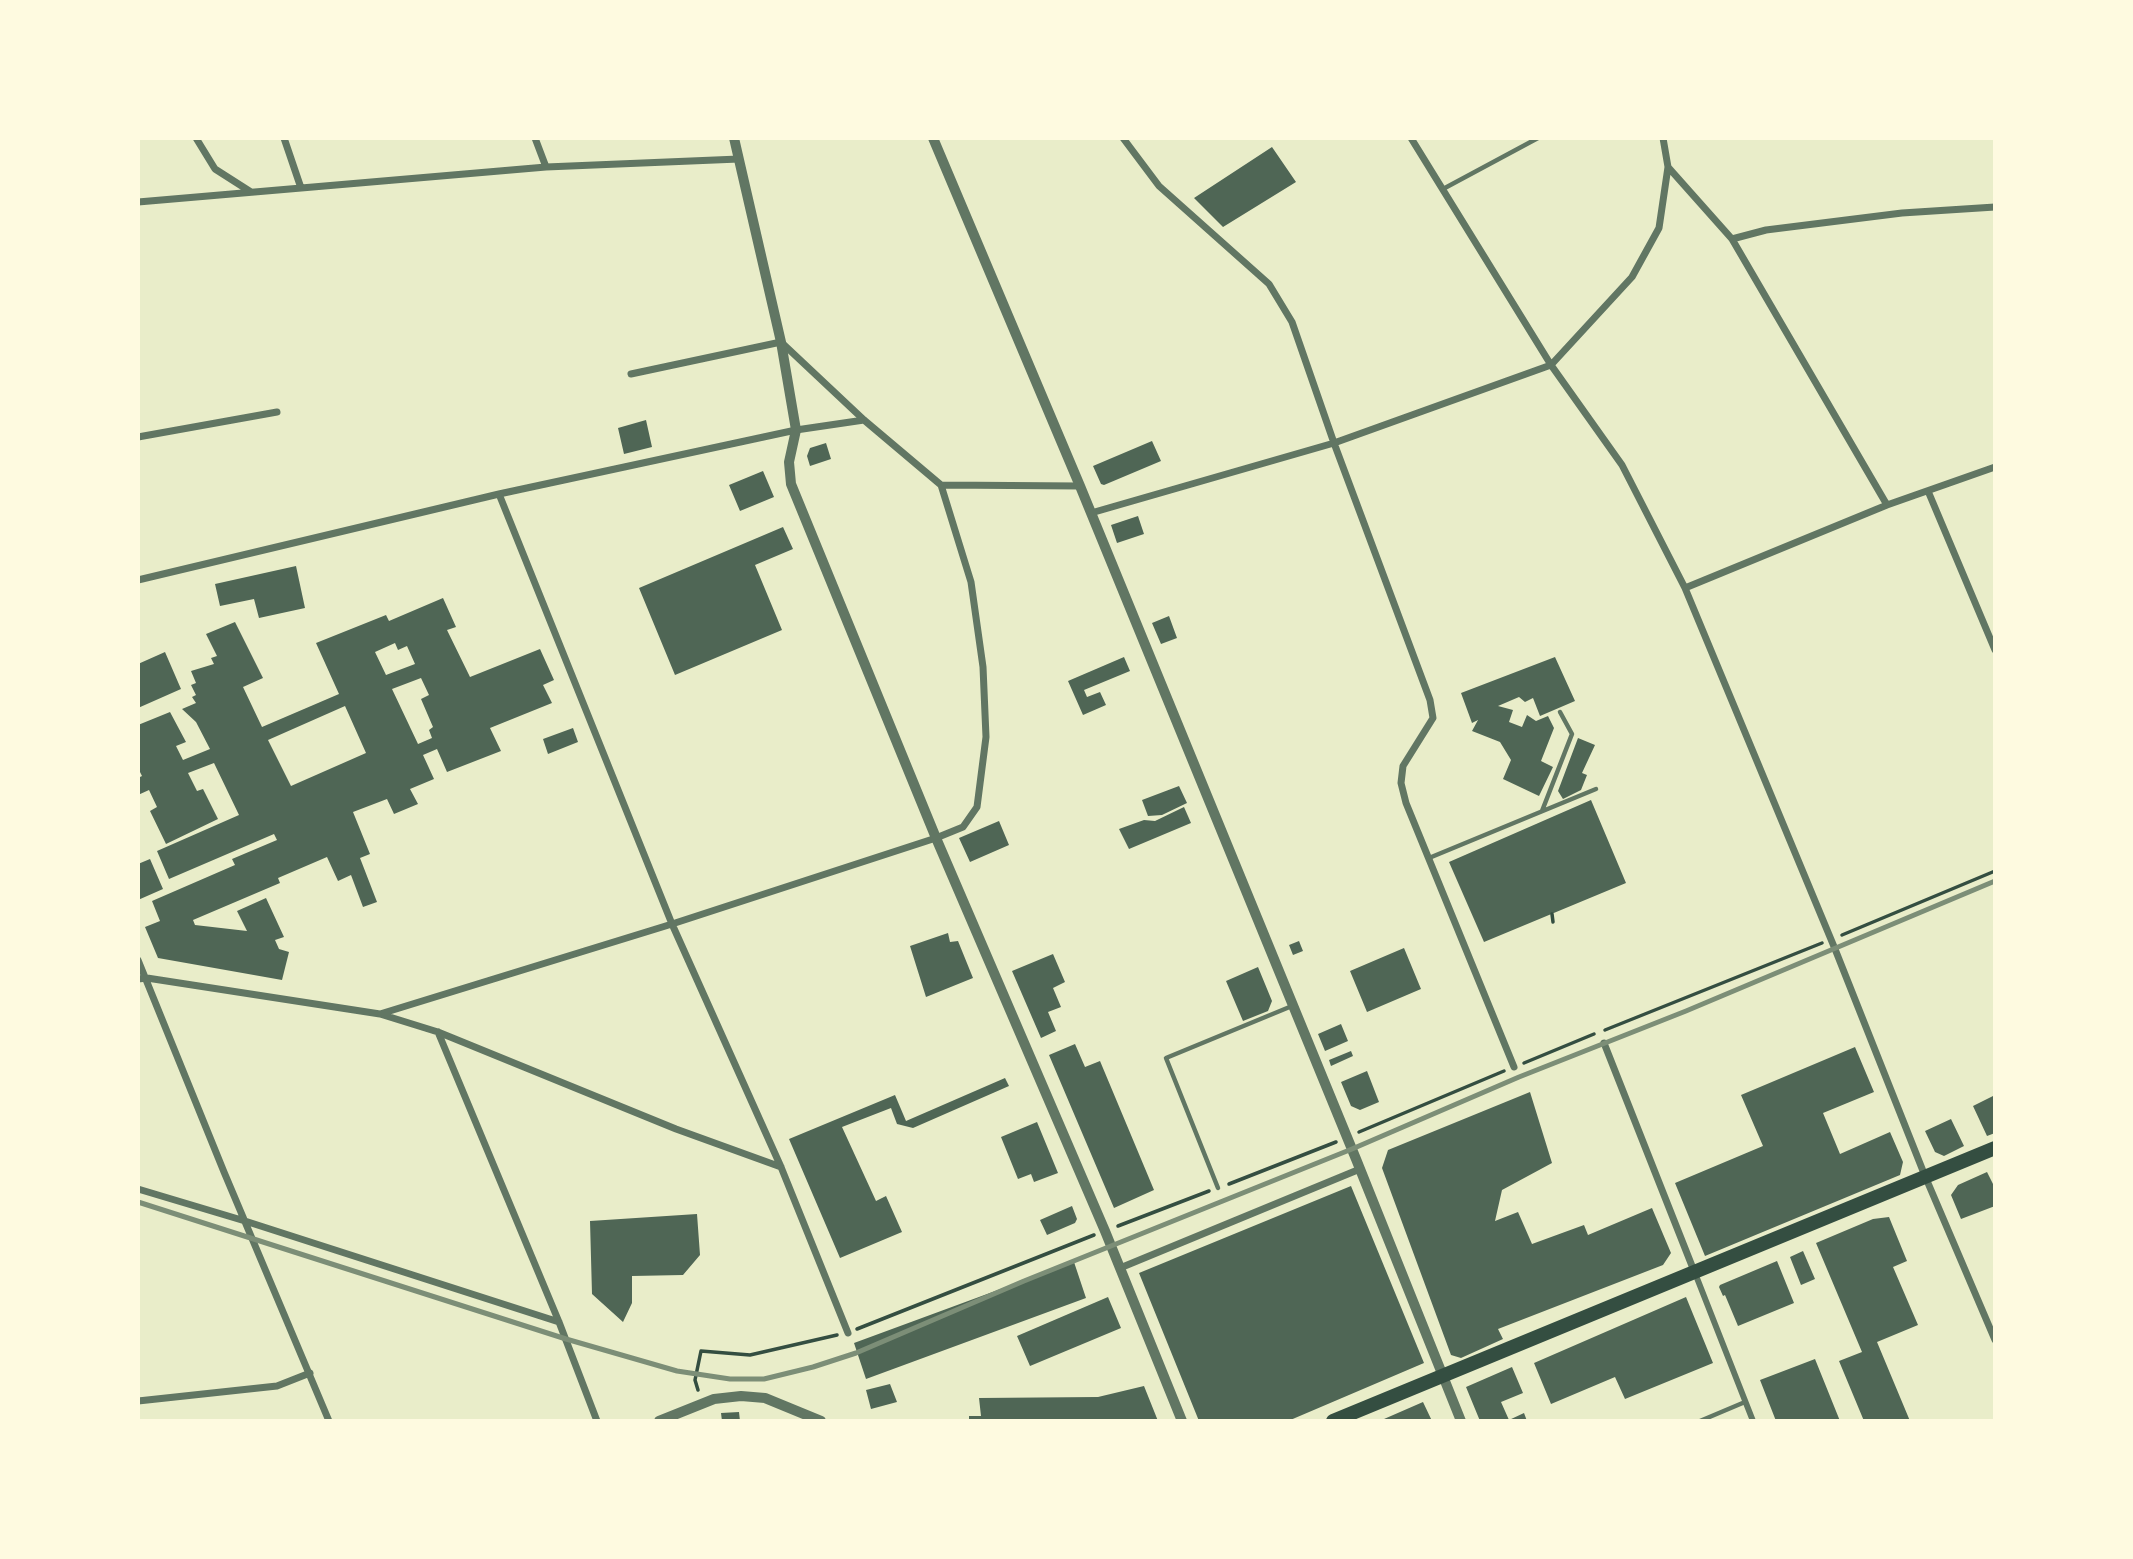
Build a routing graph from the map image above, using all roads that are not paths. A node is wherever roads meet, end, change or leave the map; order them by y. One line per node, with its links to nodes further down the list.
1 (196, 138): 15 (street)
2 (284, 138): 13 (street)
3 (535, 138): 11 (street)
4 (734, 138): 10 (street)
5 (933, 138): 29 (street)
6 (1123, 138): 26 (street)
7 (1410, 138): 14 (street)
8 (1538, 138): 14 (lane)
9 (1663, 138): 12 (street)
10 (739, 159): 11 (street); 19 (street)
11 (545, 167): 13 (street)
12 (1668, 167): 18 (street); 20 (street)
13 (301, 188): 15 (street)
14 (1443, 189): 20 (street)
15 (251, 192): 16 (street)
16 (138, 202)
17 (1995, 207): 18 (street)
18 (1732, 239): 32 (street)
19 (781, 342): 21 (street); 23 (street); 24 (street)
20 (1551, 365): 26 (street); 35 (street)
21 (631, 374)
22 (277, 412): 25 (street)
23 (863, 420): 24 (street); 28 (street)
24 (796, 430): 31 (street); 40 (street)
25 (138, 437)
26 (1334, 443): 33 (street); 41 (street)
27 (1995, 467): 30 (street)
28 (941, 485): 29 (street); 40 (street)
29 (1080, 486): 33 (street)
30 (1928, 491): 32 (street); 36 (street)
31 (499, 494): 34 (street); 42 (street)
32 (1887, 505): 35 (street)
33 (1091, 513): 45 (street)
34 (138, 580)
35 (1685, 588): 53 (street)
36 (1995, 650)
37 (1560, 712): 39 (lane)
38 (1596, 789): 39 (lane)
39 (1541, 811): 41 (lane)
40 (936, 838): 42 (street); 57 (street)
41 (1429, 858): 49 (street)
42 (672, 924): 46 (street); 51 (street)
43 (138, 960): 44 (street)
44 (142, 978): 46 (street); 56 (street)
45 (1293, 1005): 52 (street); 54 (lane)
46 (380, 1014): 47 (street)
47 (438, 1032): 51 (street); 59 (street)
48 (1604, 1043): 58 (street)
49 (1514, 1067)
50 (1995, 1148): 53 (main road)
51 (781, 1167): 60 (street)
52 (1360, 1169): 57 (street); 63 (street)
53 (1925, 1176): 58 (main road); 61 (street)
54 (1218, 1188)
55 (138, 1189): 56 (street)
56 (245, 1221): 59 (street); 62 (street)
57 (1120, 1268): 70 (street)
58 (1695, 1272): 63 (main road); 65 (street)
59 (559, 1322): 67 (street)
60 (848, 1333)
61 (1995, 1340)
62 (310, 1373): 64 (street); 66 (street)
63 (1442, 1376): 71 (main road); 72 (street)
64 (138, 1401)
65 (1745, 1402): 73 (lane); 74 (street)
66 (329, 1421)
67 (597, 1421)
68 (659, 1421): 69 (street)
69 (821, 1421)
70 (1182, 1421)
71 (1334, 1421)
72 (1461, 1421)
73 (1700, 1421)
74 (1753, 1421)

